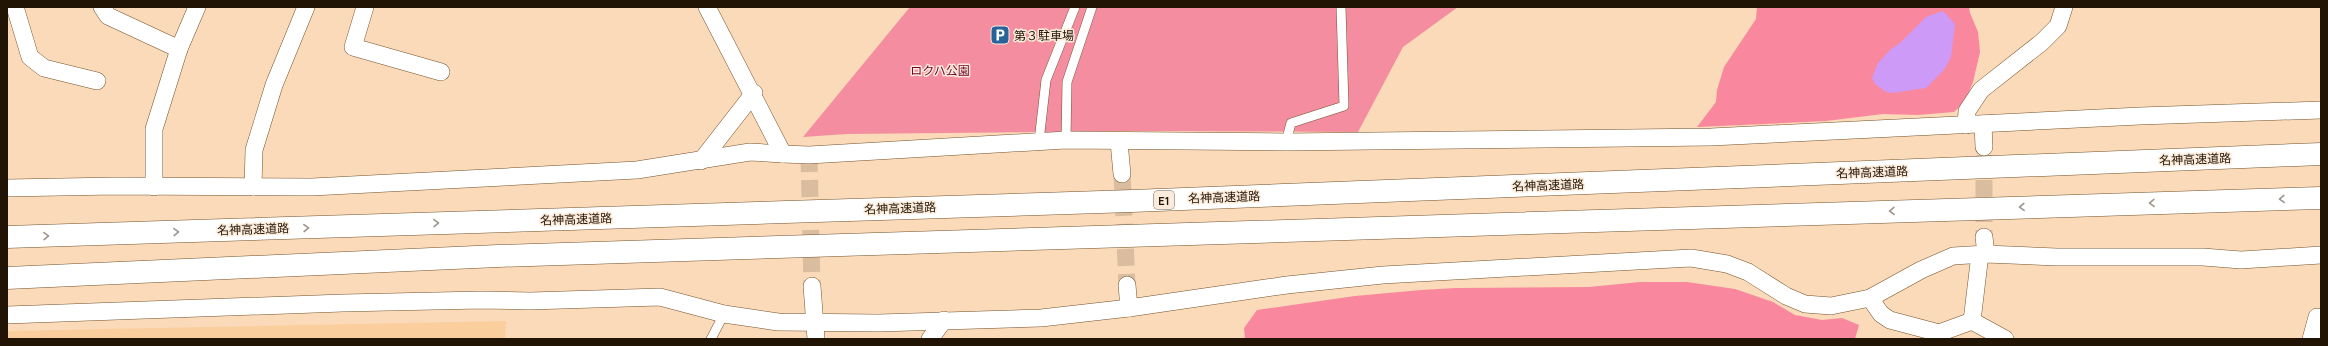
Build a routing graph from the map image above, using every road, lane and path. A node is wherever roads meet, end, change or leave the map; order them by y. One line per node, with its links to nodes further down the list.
1 (15, 7): 13 (street)
2 (102, 7): 11 (street)
3 (197, 7): 11 (street)
4 (306, 7): 28 (street)
5 (365, 7): 12 (street)
6 (707, 7): 14 (street)
7 (1075, 7): 19 (lane)
8 (1092, 7): 18 (lane)
9 (1341, 7): 21 (lane)
10 (2064, 7): 17 (street)
11 (179, 49): 27 (street)
12 (441, 72)
13 (96, 81)
14 (754, 93): 23 (street); 25 (street)
15 (2321, 110): 16 (street)
16 (1983, 124): 17 (street); 22 (street)
17 (1966, 125): 21 (street)
18 (1066, 140): 19 (street); 20 (street)
19 (1039, 141): 23 (street)
20 (1120, 142): 21 (street); 26 (street)
21 (1286, 142)
22 (1984, 147)
23 (783, 154): 25 (street)
24 (2321, 154): 31 (highway, 名神高速道路 / E1, one-way to 24)
25 (701, 160): 28 (street)
26 (1122, 174)
27 (154, 187): 28 (street); 29 (street)
28 (253, 187)
29 (7, 188)
30 (2321, 198): 35 (highway, one-way to 35)
31 (7, 237)
32 (1984, 237): 33 (street)
33 (1983, 254): 34 (street); 38 (street); 44 (street)
34 (2321, 255)
35 (7, 278)
36 (1127, 285): 39 (street)
37 (812, 286): 45 (street)
38 (1870, 298): 39 (street); 46 (street)
39 (1129, 308): 43 (street)
40 (724, 314): 41 (street); 45 (street); 47 (lane)
41 (7, 315)
42 (2317, 317): 51 (street)
43 (944, 320): 45 (street); 49 (street)
44 (1972, 321): 46 (street); 50 (street)
45 (814, 322): 48 (street)
46 (1938, 336)
47 (712, 339)
48 (816, 339)
49 (930, 339)
50 (2005, 339)
51 (2311, 339)

